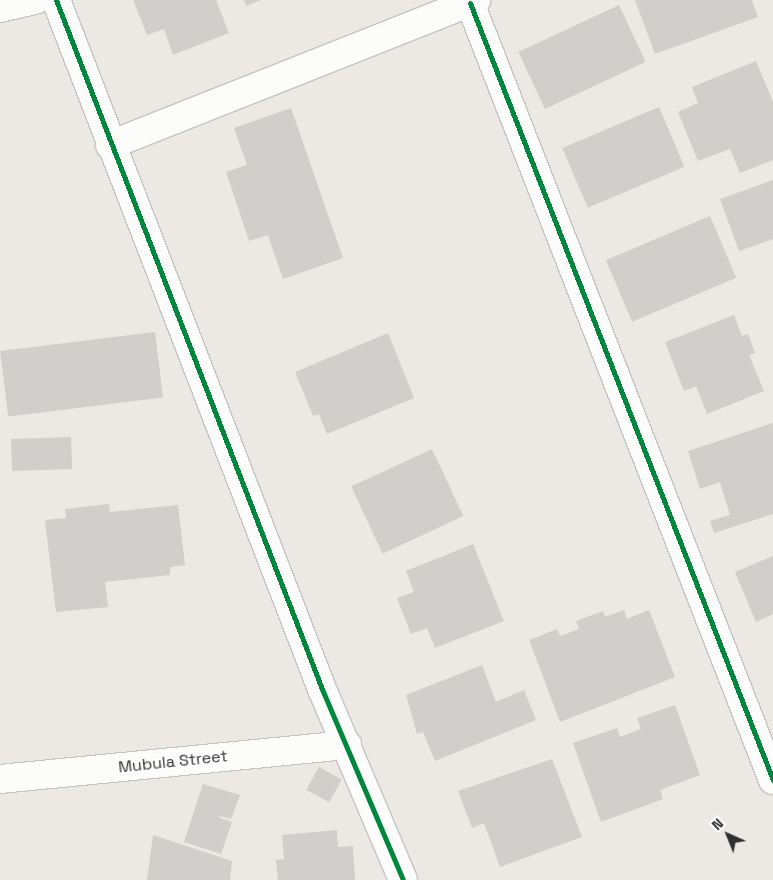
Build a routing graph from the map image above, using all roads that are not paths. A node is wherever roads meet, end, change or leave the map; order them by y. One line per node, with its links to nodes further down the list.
1 (35, 0): 4 (street)
2 (56, 0): 5 (street)
3 (473, 1): 5 (street); 8 (street)
4 (0, 8)
5 (110, 146): 6 (street)
6 (347, 745): 7 (street, Mubula Street); 9 (street)
7 (0, 779)
8 (773, 780)
9 (403, 880)

